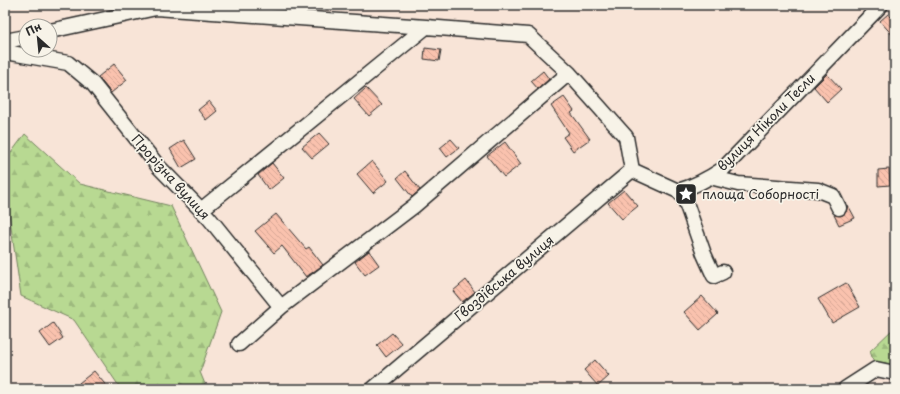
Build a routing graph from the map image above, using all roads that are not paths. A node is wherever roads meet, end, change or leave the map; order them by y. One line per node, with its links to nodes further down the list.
1 (881, 5): 9 (street, вулиця Ніколи Тесли)
2 (426, 27): 3 (street); 7 (street); 12 (street)
3 (58, 29)
4 (18, 39): 5 (street)
5 (5, 41)
6 (5, 52): 12 (street, Прорізна вулиця)
7 (569, 73): 8 (street); 14 (street)
8 (631, 168): 10 (street); 17 (street, Гвоздівська вулиця)
9 (710, 177): 10 (street, вулиця Ніколи Тесли); 11 (street)
10 (678, 191): 13 (street)
11 (839, 208)
12 (201, 210): 14 (street, Прорізна вулиця)
13 (718, 273)
14 (281, 307): 15 (street)
15 (239, 344)
16 (895, 373): 18 (street)
17 (373, 389)
18 (844, 389)

